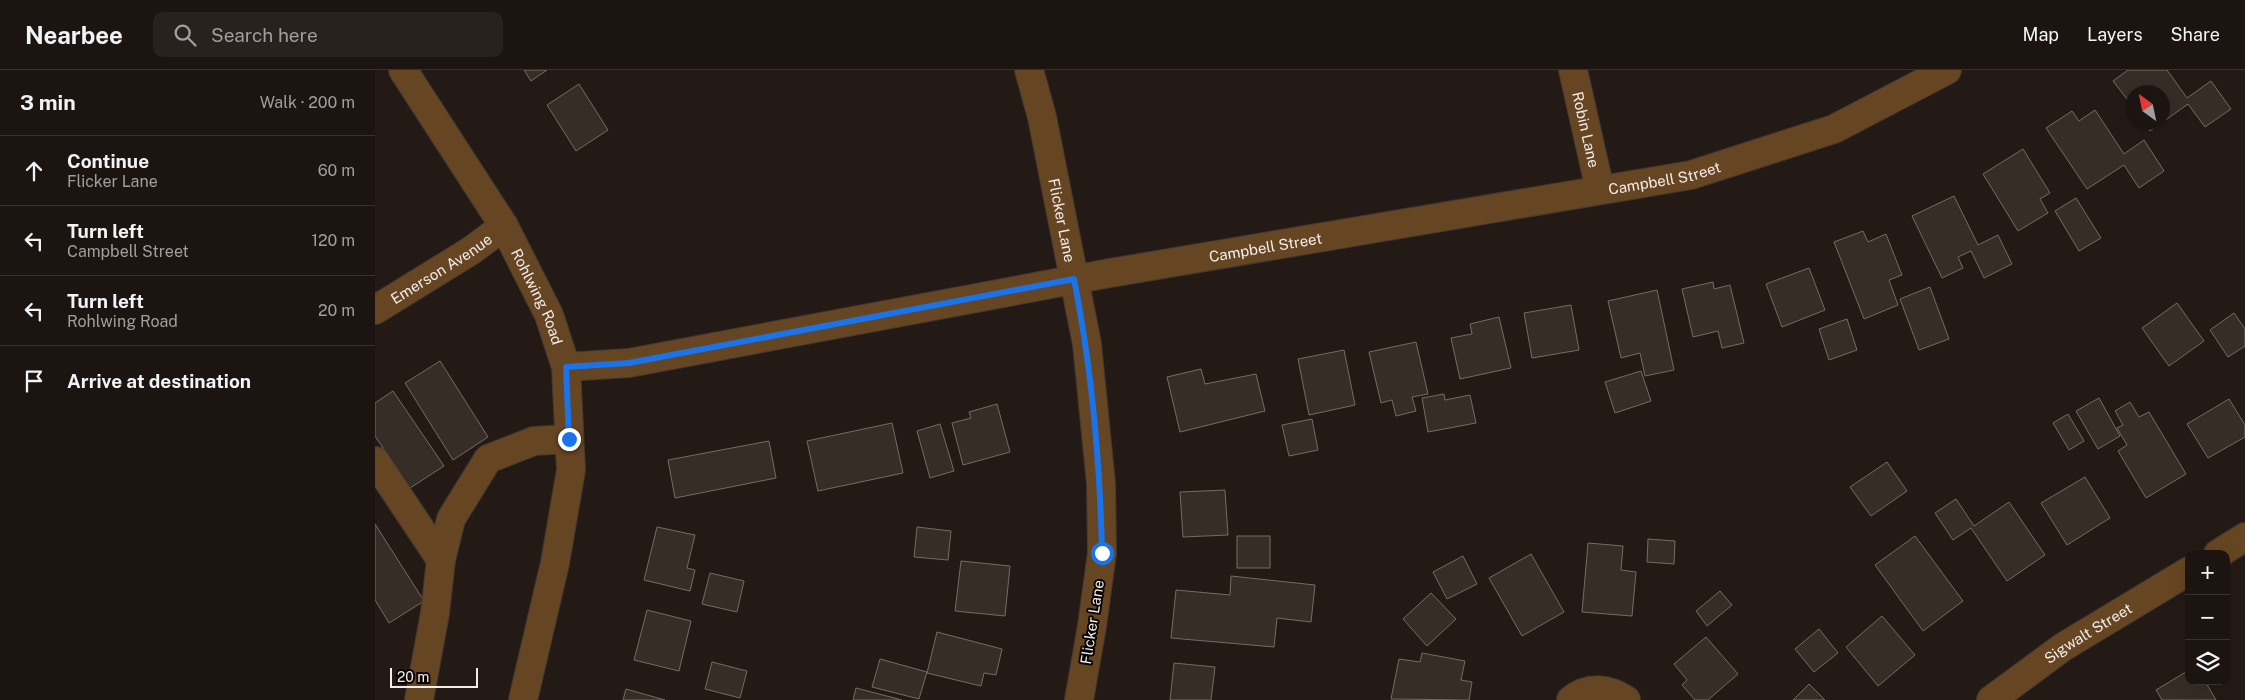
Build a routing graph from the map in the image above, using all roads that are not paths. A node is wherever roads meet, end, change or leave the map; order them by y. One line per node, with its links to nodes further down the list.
1 (403, 70): 6 (street, Rohlwing Road)
2 (1029, 70): 7 (street, Flicker Lane)
3 (1573, 70): 5 (street, Robin Lane)
4 (1947, 70): 5 (street, Campbell Street)
5 (1599, 190): 7 (street, Campbell Street)
6 (504, 226): 8 (street, Emerson Avenue); 9 (street, Rohlwing Road)
7 (1074, 279): 9 (street, Campbell Street); 18 (street, Flicker Lane)
8 (375, 310)
9 (566, 367): 10 (street, Rohlwing Road)
10 (569, 439): 14 (street); 17 (street, Rohlwing Road)
11 (375, 461): 14 (street)
12 (2245, 537): 13 (street)
13 (2224, 550)
14 (441, 560): 16 (street)
15 (2185, 573): 21 (street, Sigwalt Street)
16 (419, 700)
17 (523, 700)
18 (1079, 700)
19 (1571, 700): 20 (street)
20 (1626, 700)
21 (1991, 700)

